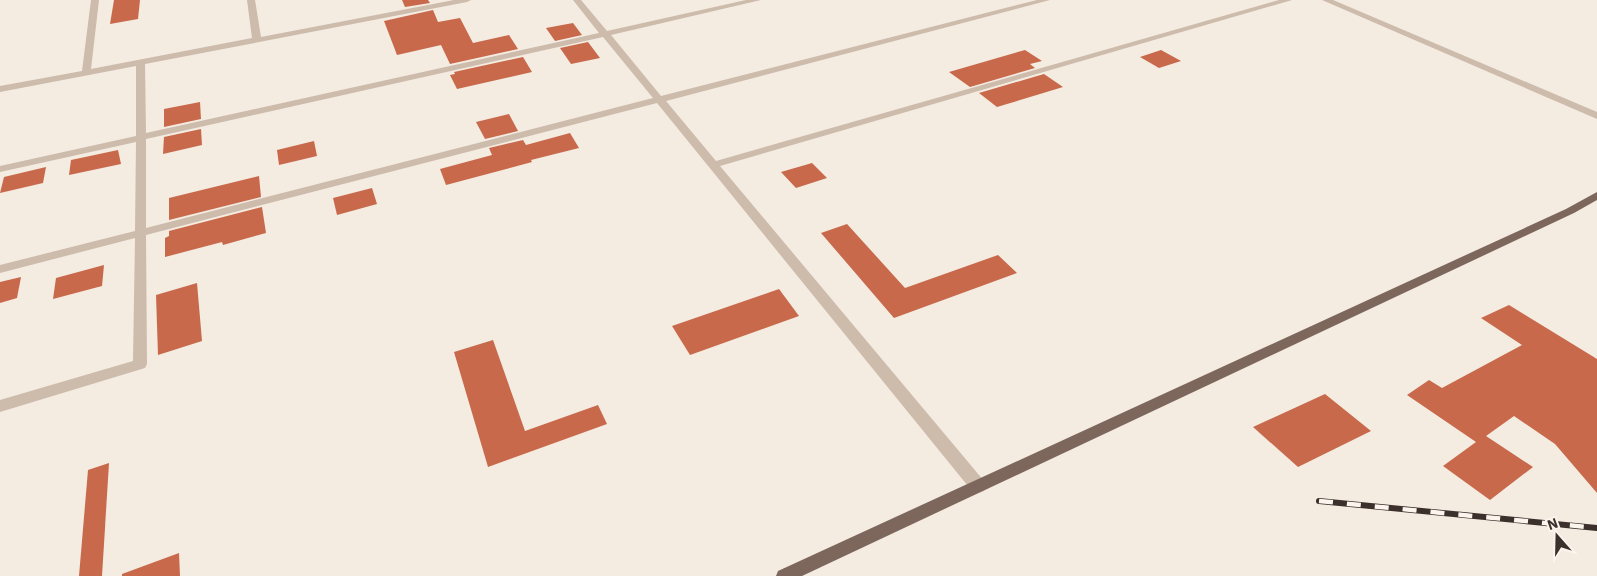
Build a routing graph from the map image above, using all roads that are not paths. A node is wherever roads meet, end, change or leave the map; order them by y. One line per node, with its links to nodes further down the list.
1 (95, 0): 12 (street)
2 (251, 0): 10 (street)
3 (467, 0): 10 (street)
4 (577, 0): 9 (street)
5 (757, 0): 9 (street)
6 (1046, 0): 14 (street)
7 (1288, 0): 17 (street)
8 (1326, 0): 15 (street)
9 (605, 34): 14 (street); 16 (street)
10 (257, 40): 11 (street)
11 (141, 62): 12 (street); 16 (street)
12 (86, 73): 13 (street)
13 (0, 89)
14 (660, 101): 17 (street); 20 (street)
15 (1597, 116)
16 (141, 138): 18 (street); 20 (street)
17 (713, 165): 23 (street)
18 (0, 169)
19 (1597, 195): 23 (main road)
20 (141, 233): 21 (street); 22 (street)
21 (0, 269)
22 (0, 406)
23 (978, 486): 24 (main road)
24 (784, 576)

